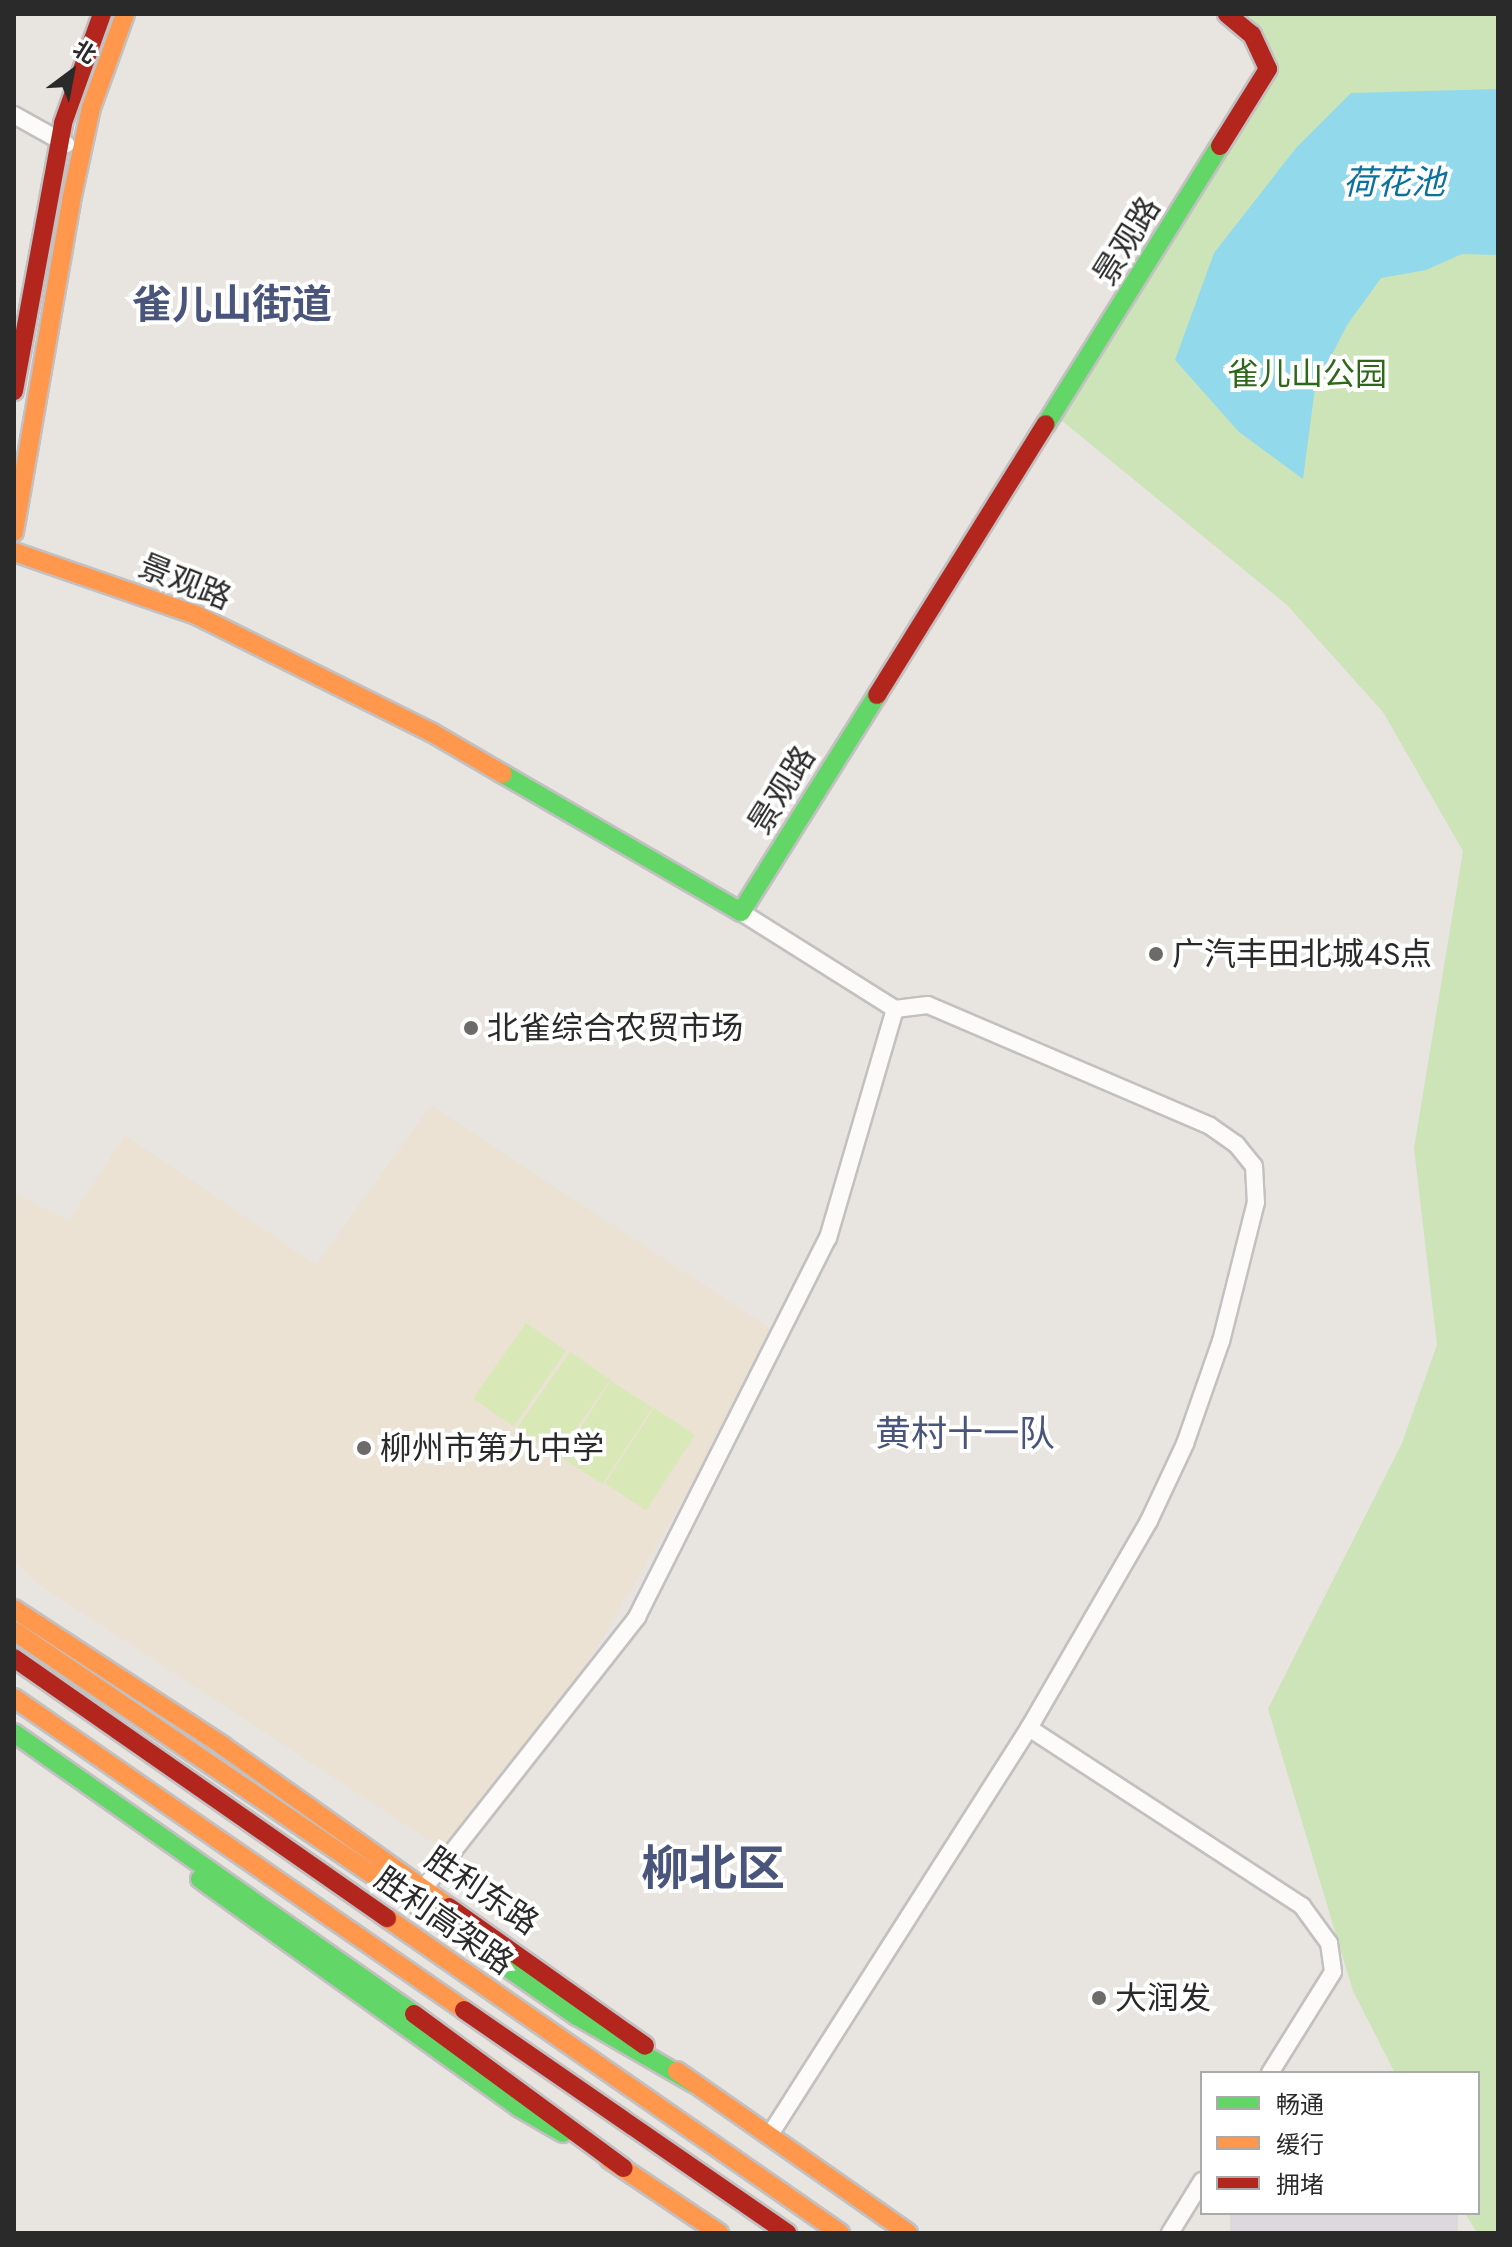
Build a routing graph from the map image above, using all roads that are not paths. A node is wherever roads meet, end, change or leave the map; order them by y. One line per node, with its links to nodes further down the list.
1 (102, 14): 5 (main road)
2 (125, 14): 6 (main road)
3 (1227, 14): 10 (main road, 景观路)
4 (14, 115): 5 (street)
5 (59, 140): 6 (street); 7 (main road)
6 (81, 153): 8 (main road)
7 (14, 391)
8 (14, 532)
9 (14, 552): 10 (main road, 景观路)
10 (741, 912): 11 (street)
11 (895, 1009): 16 (street); 19 (street)
12 (14, 1609): 19 (main road, 胜利东路)
13 (14, 1631): 21 (main road)
14 (14, 1658): 27 (main road, 胜利高架路)
15 (14, 1698): 26 (main road, 胜利高架路)
16 (1029, 1728): 20 (street); 22 (street)
17 (14, 1733): 23 (main road)
18 (14, 1743): 23 (main road)
19 (424, 1888): 21 (main road, 胜利东路)
20 (1271, 2071)
21 (693, 2083): 22 (main road, 胜利东路)
22 (769, 2136): 28 (main road, 胜利东路)
23 (624, 2168): 25 (main road)
24 (1200, 2184): 29 (street)
25 (719, 2233)
26 (787, 2233)
27 (840, 2233)
28 (908, 2233)
29 (1170, 2233)

